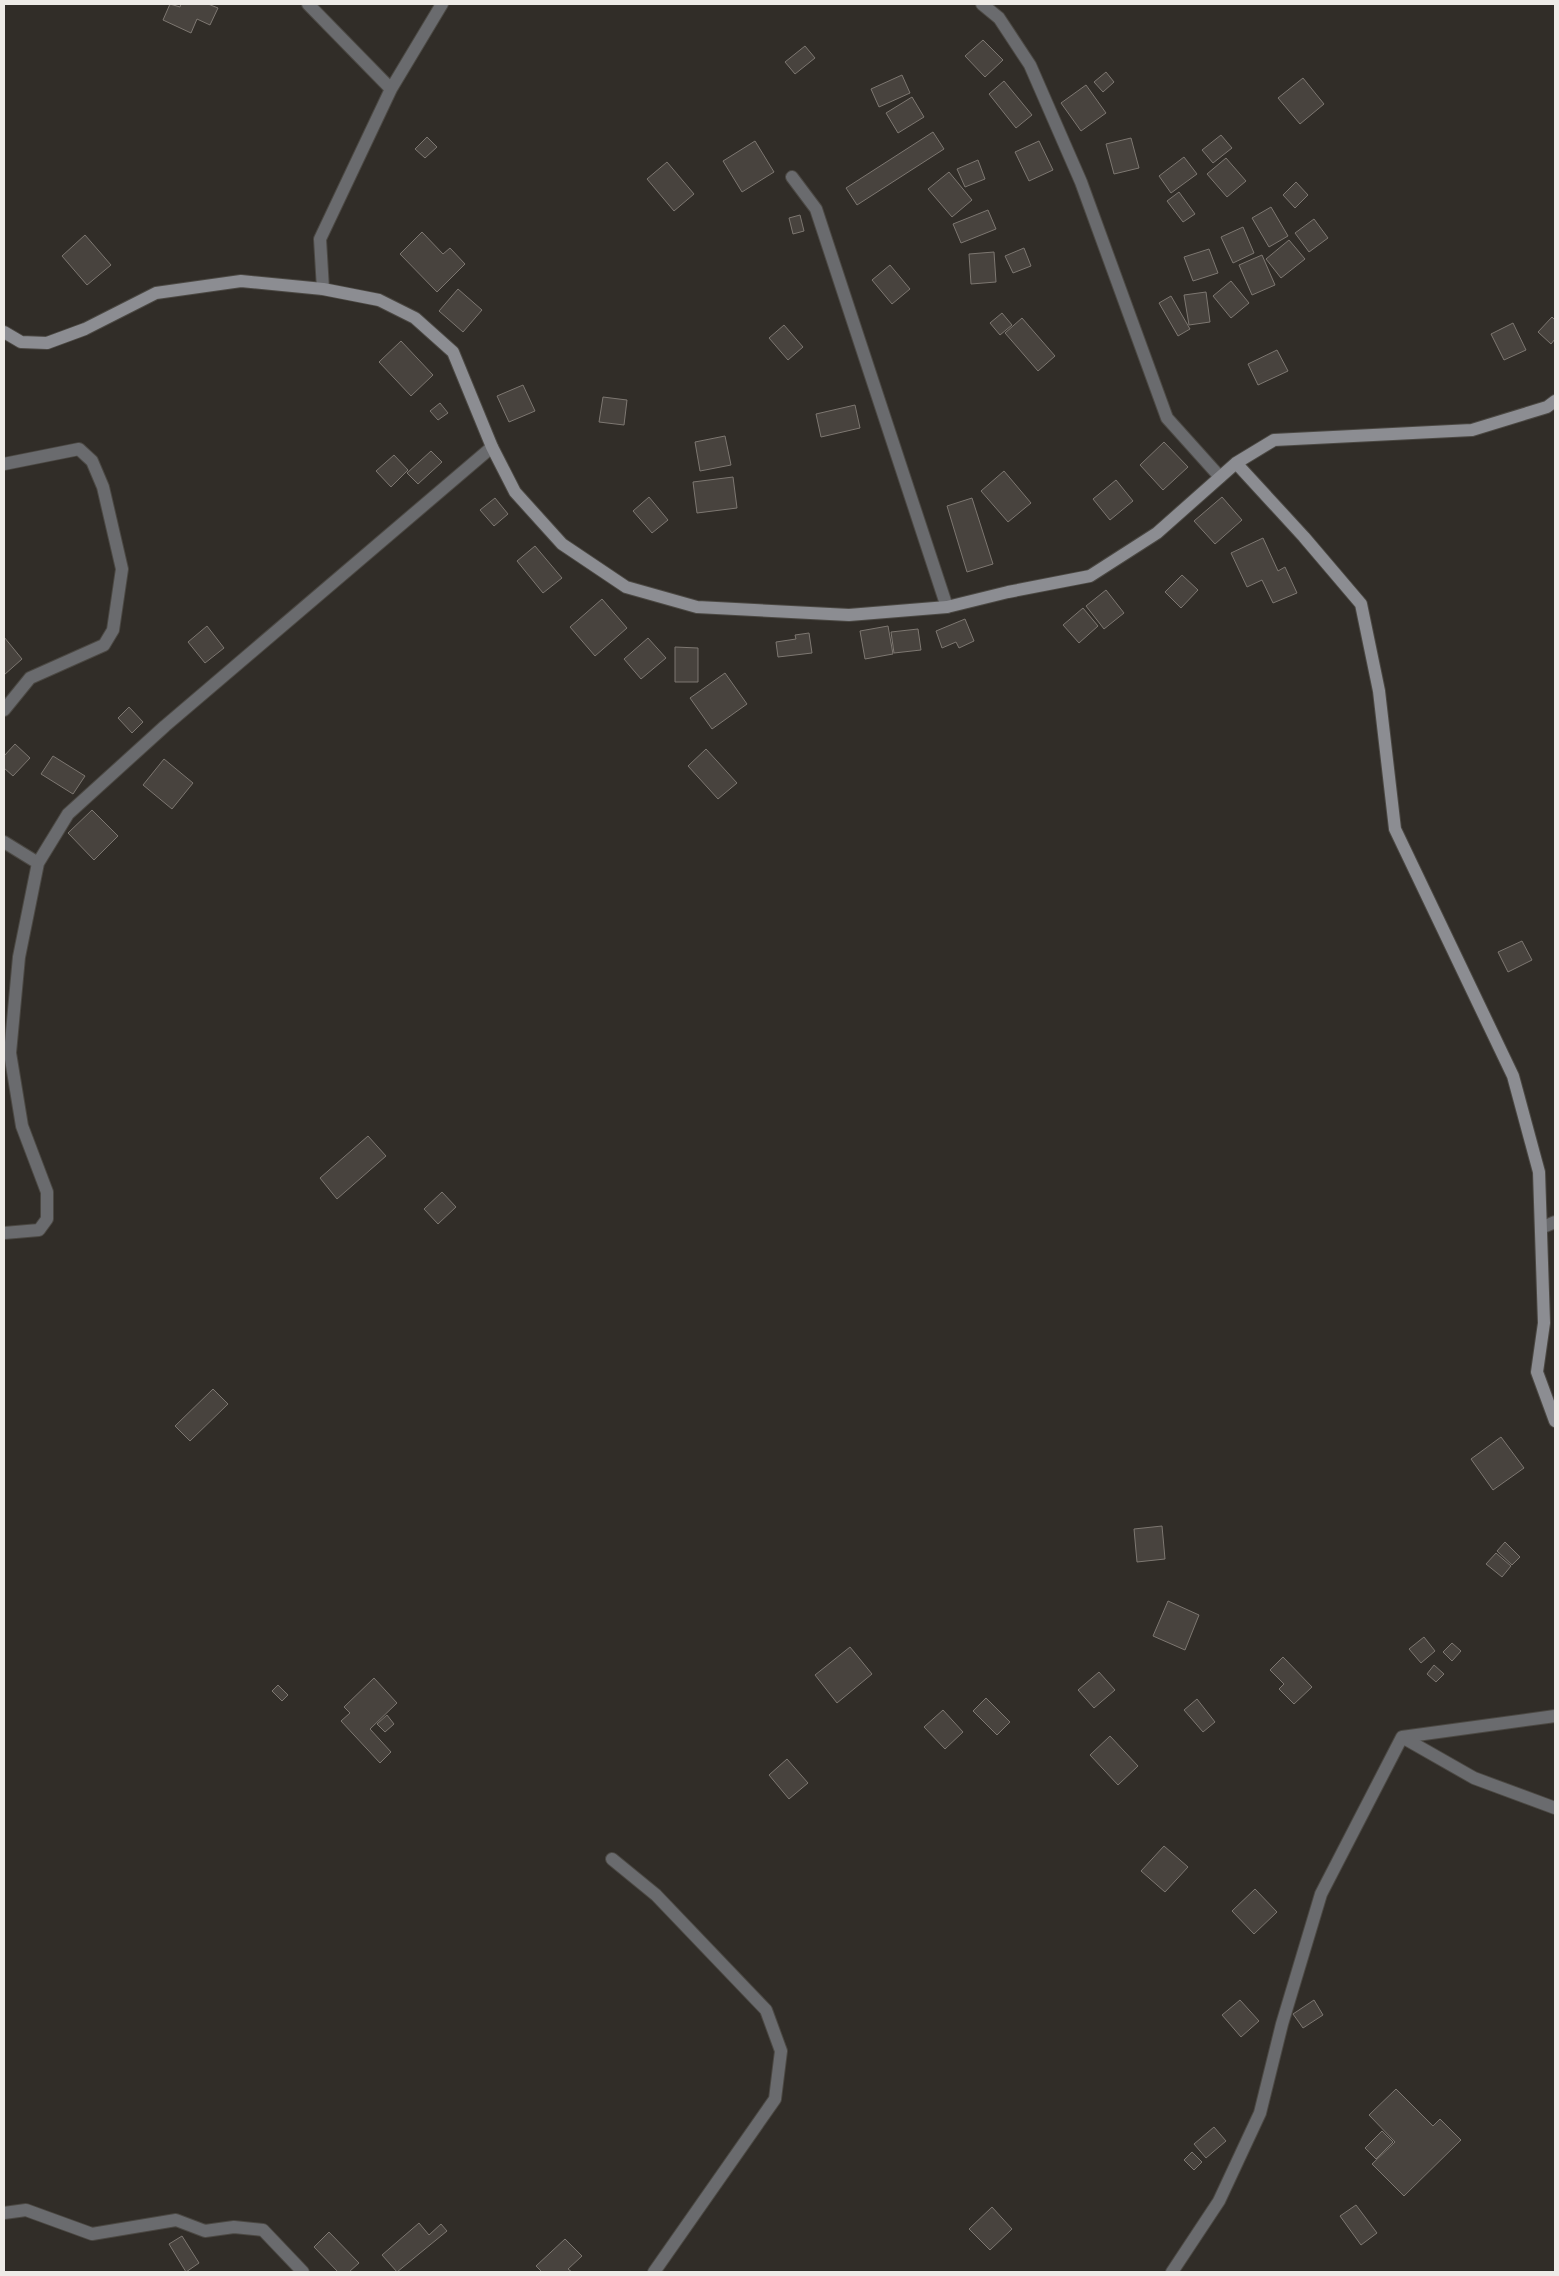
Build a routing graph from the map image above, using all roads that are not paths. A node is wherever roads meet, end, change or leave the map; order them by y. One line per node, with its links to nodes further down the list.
1 (308, 4): 4 (street)
2 (442, 4): 4 (street)
3 (982, 4): 12 (street)
4 (391, 89): 6 (street)
5 (792, 177): 13 (street)
6 (323, 289): 7 (main road); 9 (main road)
7 (4, 332)
8 (1555, 401): 10 (main road)
9 (492, 448): 13 (main road); 16 (street)
10 (1236, 463): 12 (main road); 18 (main road)
11 (4, 464): 14 (street)
12 (1220, 477): 13 (main road)
13 (947, 607)
14 (4, 710)
15 (4, 842): 16 (street)
16 (38, 863): 19 (street)
17 (1555, 1222): 18 (street)
18 (1541, 1228): 20 (main road)
19 (4, 1233)
20 (1555, 1420)
21 (1555, 1716): 22 (street)
22 (1402, 1737): 23 (street); 28 (street)
23 (1555, 1808)
24 (612, 1859): 27 (street)
25 (4, 2213): 26 (street)
26 (303, 2272)
27 (654, 2272)
28 (1172, 2272)

